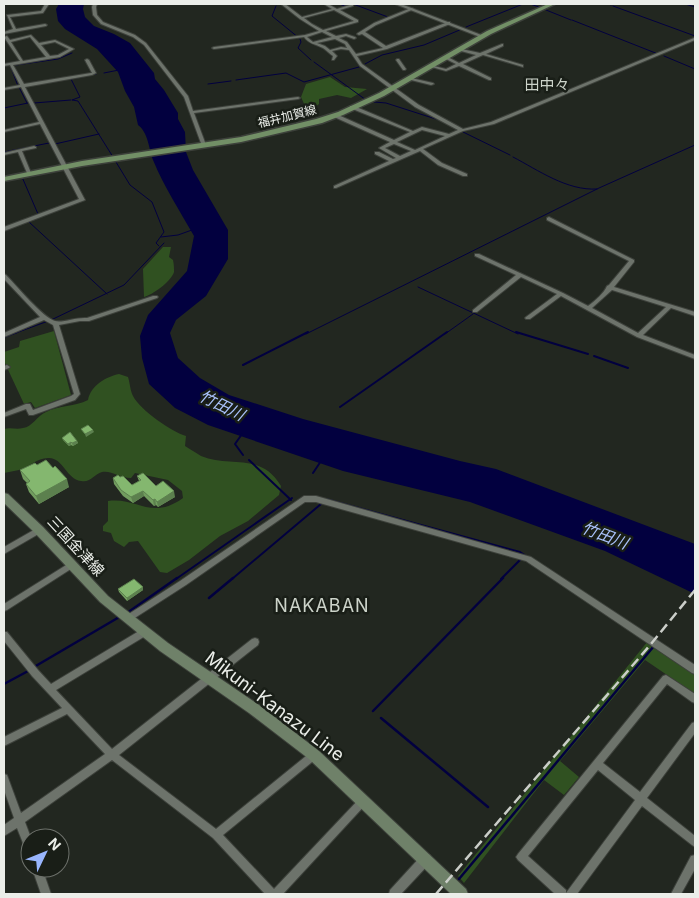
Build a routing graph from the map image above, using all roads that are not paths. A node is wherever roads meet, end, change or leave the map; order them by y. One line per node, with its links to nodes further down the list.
1 (47, 4): 10 (street)
2 (95, 4): 55 (street)
3 (283, 4): 11 (street)
4 (326, 4): 9 (street)
5 (397, 4): 8 (street)
6 (552, 4): 19 (main road, 福井加賀線)
7 (352, 5): 9 (street)
8 (412, 9): 12 (street); 16 (street)
9 (335, 10): 11 (street); 15 (street)
10 (6, 17): 14 (street)
11 (301, 18): 15 (street)
12 (449, 23): 19 (street); 29 (street)
13 (45, 25): 14 (street)
14 (15, 30): 17 (street)
15 (321, 31): 18 (street); 20 (street)
16 (362, 32): 21 (street); 29 (street)
17 (4, 34): 23 (street)
18 (306, 36): 24 (street); 28 (street)
19 (482, 36): 31 (main road, 福井加賀線)
20 (334, 38): 21 (street); 24 (street); 26 (street)
21 (354, 38): 26 (street)
22 (695, 38): 58 (street)
23 (8, 40): 25 (street); 40 (street)
24 (312, 43): 32 (street)
25 (38, 44): 35 (street); 35 (street)
26 (346, 44): 30 (street)
27 (502, 46): 33 (street)
28 (214, 48)
29 (386, 48): 34 (street)
30 (348, 49): 32 (street); 34 (street)
31 (458, 49): 33 (street); 36 (main road, 福井加賀線)
32 (329, 51): 37 (street)
33 (482, 54): 42 (street); 45 (street)
34 (354, 56): 51 (street)
35 (48, 57): 40 (street)
36 (444, 57): 42 (street); 44 (main road, 福井加賀線)
37 (333, 59)
38 (87, 60): 50 (street)
39 (398, 60): 46 (street)
40 (22, 62): 41 (street)
41 (11, 64): 43 (street); 50 (street)
42 (461, 64): 44 (street); 48 (street)
43 (4, 65)
44 (430, 66): 47 (main road, 福井加賀線)
45 (522, 66)
46 (404, 69)
47 (408, 78): 49 (street); 51 (main road, 福井加賀線)
48 (490, 79)
49 (432, 84)
50 (21, 86): 52 (street); 57 (street)
51 (392, 88): 54 (main road, 福井加賀線); 58 (street)
52 (4, 89)
53 (298, 98): 55 (street)
54 (352, 107): 56 (main road, 福井加賀線); 60 (street)
55 (193, 112): 63 (street)
56 (334, 115): 62 (street); 63 (main road, 福井加賀線)
57 (41, 124): 59 (street); 71 (street)
58 (462, 130): 61 (street)
59 (4, 131)
60 (413, 132): 61 (street); 62 (street)
61 (450, 136): 66 (street)
62 (395, 141): 66 (street); 69 (street)
63 (204, 145): 71 (main road, 福井加賀線)
64 (34, 147): 65 (street)
65 (19, 150): 68 (street); 72 (street)
66 (417, 150): 69 (street); 73 (street)
67 (377, 153): 70 (street)
68 (4, 154)
69 (400, 158): 70 (street)
70 (393, 161): 75 (street)
71 (64, 166): 72 (main road, 福井加賀線); 77 (street)
72 (30, 173): 74 (main road, 福井加賀線)
73 (465, 175)
74 (4, 179)
75 (336, 188)
76 (549, 218): 81 (street)
77 (4, 229)
78 (476, 255): 79 (street)
79 (520, 275): 82 (street); 86 (street)
80 (4, 276): 88 (street)
81 (609, 287): 84 (street); 85 (street)
82 (561, 294): 85 (street); 89 (street)
83 (155, 296): 90 (street)
84 (670, 306): 87 (street); 92 (street)
85 (589, 308): 92 (street)
86 (475, 311)
87 (695, 314)
88 (44, 318): 90 (street); 91 (street)
89 (528, 318)
90 (56, 324): 94 (street)
91 (4, 335)
92 (639, 336): 93 (street)
93 (695, 358)
94 (4, 415)
95 (4, 497): 96 (main road, 三国金津線)
96 (39, 530): 97 (street); 98 (main road, 三国金津線)
97 (4, 551)
98 (70, 565): 99 (street); 100 (main road, 三国金津線)
99 (4, 608)
100 (124, 616): 101 (main road, Mikuni-Kanazu Line); 104 (street)
101 (144, 632): 105 (main road, Mikuni-Kanazu Line); 106 (street)
102 (4, 635): 106 (street)
103 (255, 642): 105 (street)
104 (695, 670)
105 (209, 680): 111 (street); 112 (main road, Mikuni-Kanazu Line)
106 (50, 689): 108 (street)
107 (695, 699): 113 (street)
108 (68, 709): 110 (street); 111 (street)
109 (695, 726): 115 (street)
110 (4, 742)
111 (112, 755): 117 (street); 120 (street)
112 (314, 755): 116 (main road, Mikuni-Kanazu Line); 120 (street)
113 (597, 764): 115 (street); 129 (street)
114 (4, 778): 117 (street)
115 (641, 799): 121 (street); 130 (street)
116 (364, 800): 122 (main road, Mikuni-Kanazu Line); 126 (street)
117 (19, 820): 118 (street); 119 (street)
118 (22, 828)
119 (4, 831)
120 (216, 835): 126 (street)
121 (695, 842)
122 (426, 859): 127 (street); 128 (main road, Mikuni-Kanazu Line)
123 (695, 860): 131 (street)
124 (40, 878): 125 (street)
125 (46, 894)
126 (274, 894)
127 (394, 894)
128 (461, 894)
129 (562, 894)
130 (571, 894)
131 (676, 894)

